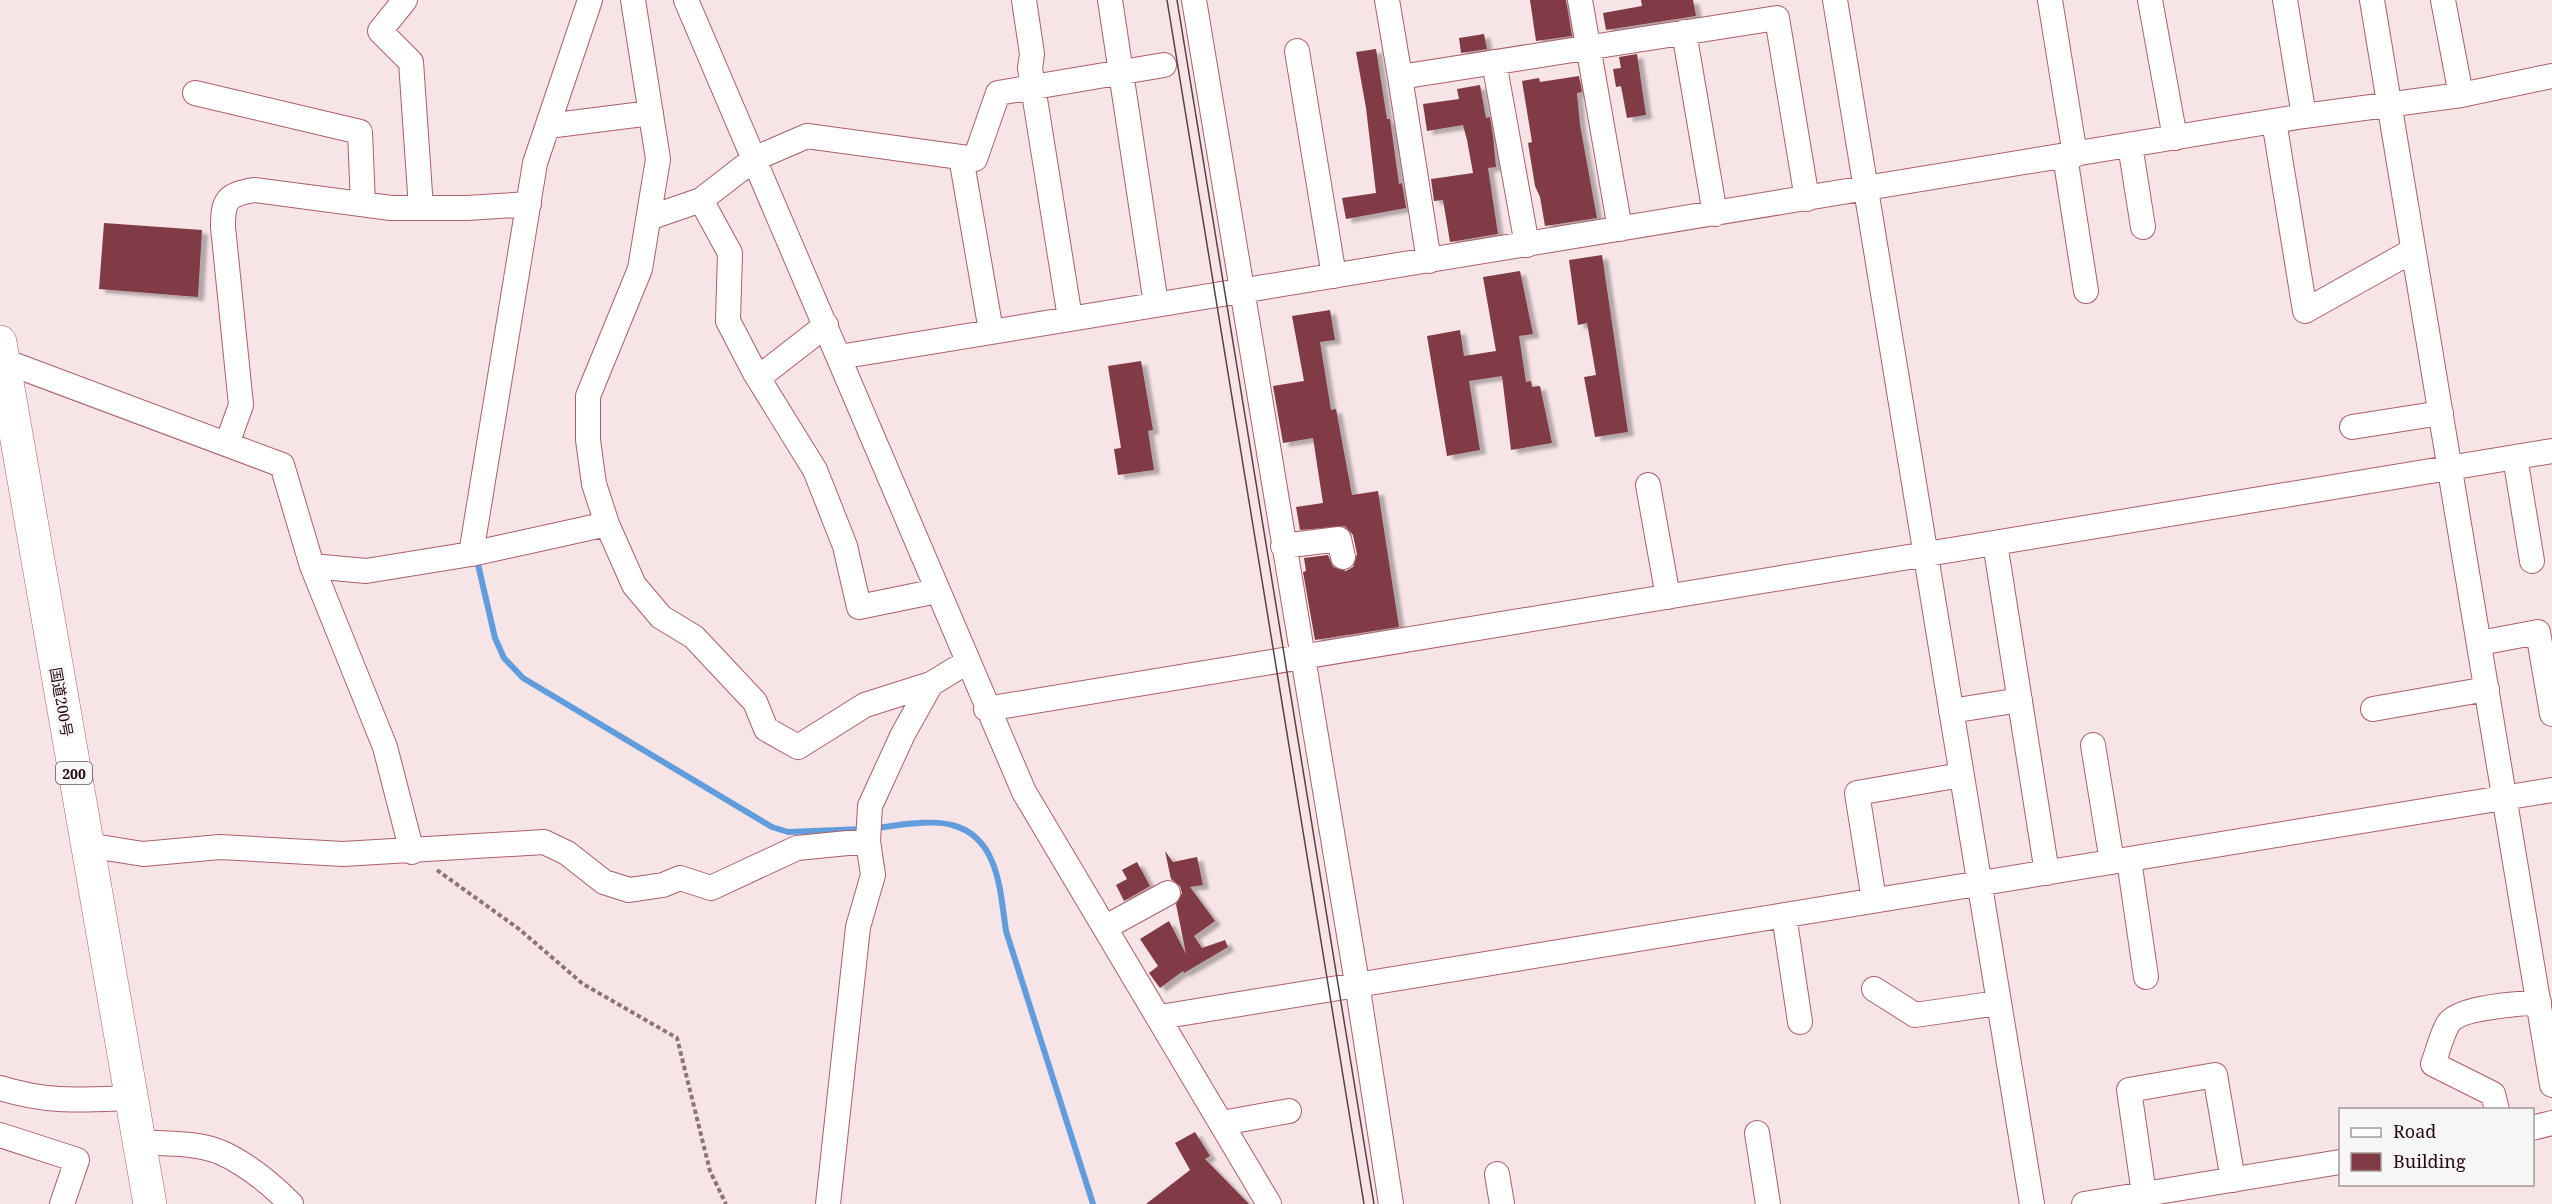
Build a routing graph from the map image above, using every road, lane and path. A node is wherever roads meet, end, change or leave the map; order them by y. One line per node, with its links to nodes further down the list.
1 (405, 0): 42 (street)
2 (590, 0): 31 (street)
3 (633, 0): 28 (street)
4 (686, 0): 36 (street)
5 (1024, 0): 24 (street)
6 (1110, 0): 21 (street)
7 (1194, 0): 51 (street)
8 (1387, 0): 22 (street)
9 (1580, 0): 17 (street)
10 (1835, 0): 37 (street)
11 (2050, 0): 34 (street)
12 (2150, 0): 32 (street)
13 (2284, 0): 29 (street)
14 (2372, 0): 27 (street)
15 (2443, 0): 26 (street)
16 (1684, 32): 17 (street); 38 (street); 43 (street)
17 (1589, 47): 19 (street); 46 (street)
18 (1298, 51): 50 (street)
19 (1494, 62): 22 (street); 47 (street)
20 (1164, 65): 21 (street)
21 (1121, 72): 24 (street); 53 (street)
22 (1400, 76): 49 (street)
23 (2552, 76): 26 (street)
24 (1033, 86): 35 (street); 54 (street)
25 (195, 93): 40 (street)
26 (2461, 95): 27 (street)
27 (2396, 104): 29 (street); 48 (street)
28 (651, 113): 31 (street); 44 (street)
29 (2304, 116): 30 (street)
30 (2274, 121): 32 (street); 48 (street)
31 (548, 126): 41 (street)
32 (2175, 138): 33 (street)
33 (2130, 145): 34 (street); 45 (street)
34 (2070, 155): 37 (street); 52 (street)
35 (961, 157): 36 (street); 56 (street)
36 (754, 159): 39 (street); 55 (street)
37 (1866, 189): 38 (street); 71 (street)
38 (1807, 199): 43 (street)
39 (701, 200): 44 (street); 59 (street)
40 (363, 204): 42 (street); 62 (street)
41 (528, 204): 42 (street); 70 (street)
42 (421, 208)
43 (1715, 214): 46 (street)
44 (648, 218): 67 (street)
45 (2143, 227)
46 (1620, 230): 47 (street)
47 (1527, 245): 49 (street)
48 (2412, 251): 60 (street)
49 (1429, 261): 50 (street)
50 (1334, 276): 51 (street)
51 (1242, 291): 53 (street); 69 (street)
52 (2086, 291)
53 (1156, 304): 54 (street)
54 (1070, 318): 56 (street)
55 (826, 325): 58 (street); 59 (street)
56 (991, 331): 58 (street)
57 (2, 351): 62 (street); 92 (highway, 国道200号 / 200)
58 (839, 357): 75 (street)
59 (758, 378): 75 (street)
60 (2441, 413): 61 (street); 65 (street)
61 (2352, 427)
62 (227, 444): 74 (street)
63 (2552, 451): 64 (street)
64 (2515, 457): 65 (street); 73 (street)
65 (2455, 468): 68 (street); 77 (street)
66 (1648, 485): 76 (street)
67 (607, 524): 70 (street); 80 (street)
68 (1995, 543): 71 (street); 82 (street)
69 (1283, 546): 72 (street); 78 (street)
70 (471, 554): 74 (street)
71 (1926, 555): 76 (street); 85 (street)
72 (1343, 557)
73 (2532, 561)
74 (312, 566): 93 (street)
75 (937, 591): 79 (street)
76 (1668, 597): 78 (street)
77 (2484, 642): 81 (street); 86 (street)
78 (1302, 658): 83 (street); 102 (street)
79 (967, 662): 80 (street); 83 (street)
80 (931, 684): 91 (street)
81 (2487, 689): 84 (street); 90 (street)
82 (2020, 700): 85 (street); 95 (street)
83 (986, 709): 100 (street)
84 (2373, 709)
85 (1951, 711): 88 (street)
86 (2552, 714)
87 (2093, 745): 94 (street)
88 (1961, 775): 96 (street); 98 (street)
89 (2552, 790): 90 (street)
90 (2509, 798): 94 (street); 104 (street)
91 (868, 834): 93 (street); 127 (street)
92 (87, 845): 93 (street); 110 (highway, 国道200号 / 200)
93 (412, 852): 126 (path)
94 (2120, 861): 95 (street); 101 (street)
95 (2048, 873): 96 (street)
96 (1978, 883): 98 (street); 105 (street)
97 (1168, 893): 100 (street)
98 (1874, 900): 99 (street)
99 (1784, 915): 102 (street); 107 (street)
100 (1106, 927): 106 (street)
101 (2146, 976)
102 (1357, 983): 106 (street); 129 (street)
103 (1874, 989): 105 (street)
104 (2539, 1002): 108 (street); 111 (street)
105 (1998, 1003): 132 (street)
106 (1160, 1017): 113 (street)
107 (1800, 1022)
108 (2552, 1085)
109 (0, 1088): 110 (street)
110 (130, 1098): 118 (highway, 国道200号 / 200)
111 (2496, 1108)
112 (1289, 1111): 113 (street)
113 (1222, 1123): 128 (street)
114 (2552, 1123): 115 (street)
115 (2534, 1128)
116 (1757, 1133): 131 (street)
117 (0, 1135): 123 (street)
118 (137, 1142): 124 (highway, 国道200号 / 200); 125 (street)
119 (2339, 1162): 121 (street)
120 (1497, 1174): 130 (street)
121 (2233, 1180): 122 (street); 122 (street)
122 (2144, 1194): 133 (street)
123 (62, 1204)
124 (150, 1204)
125 (291, 1204)
126 (726, 1204)
127 (828, 1204)
128 (1269, 1204)
129 (1391, 1204)
130 (1502, 1204)
131 (1768, 1204)
132 (2032, 1204)
133 (2084, 1204)

